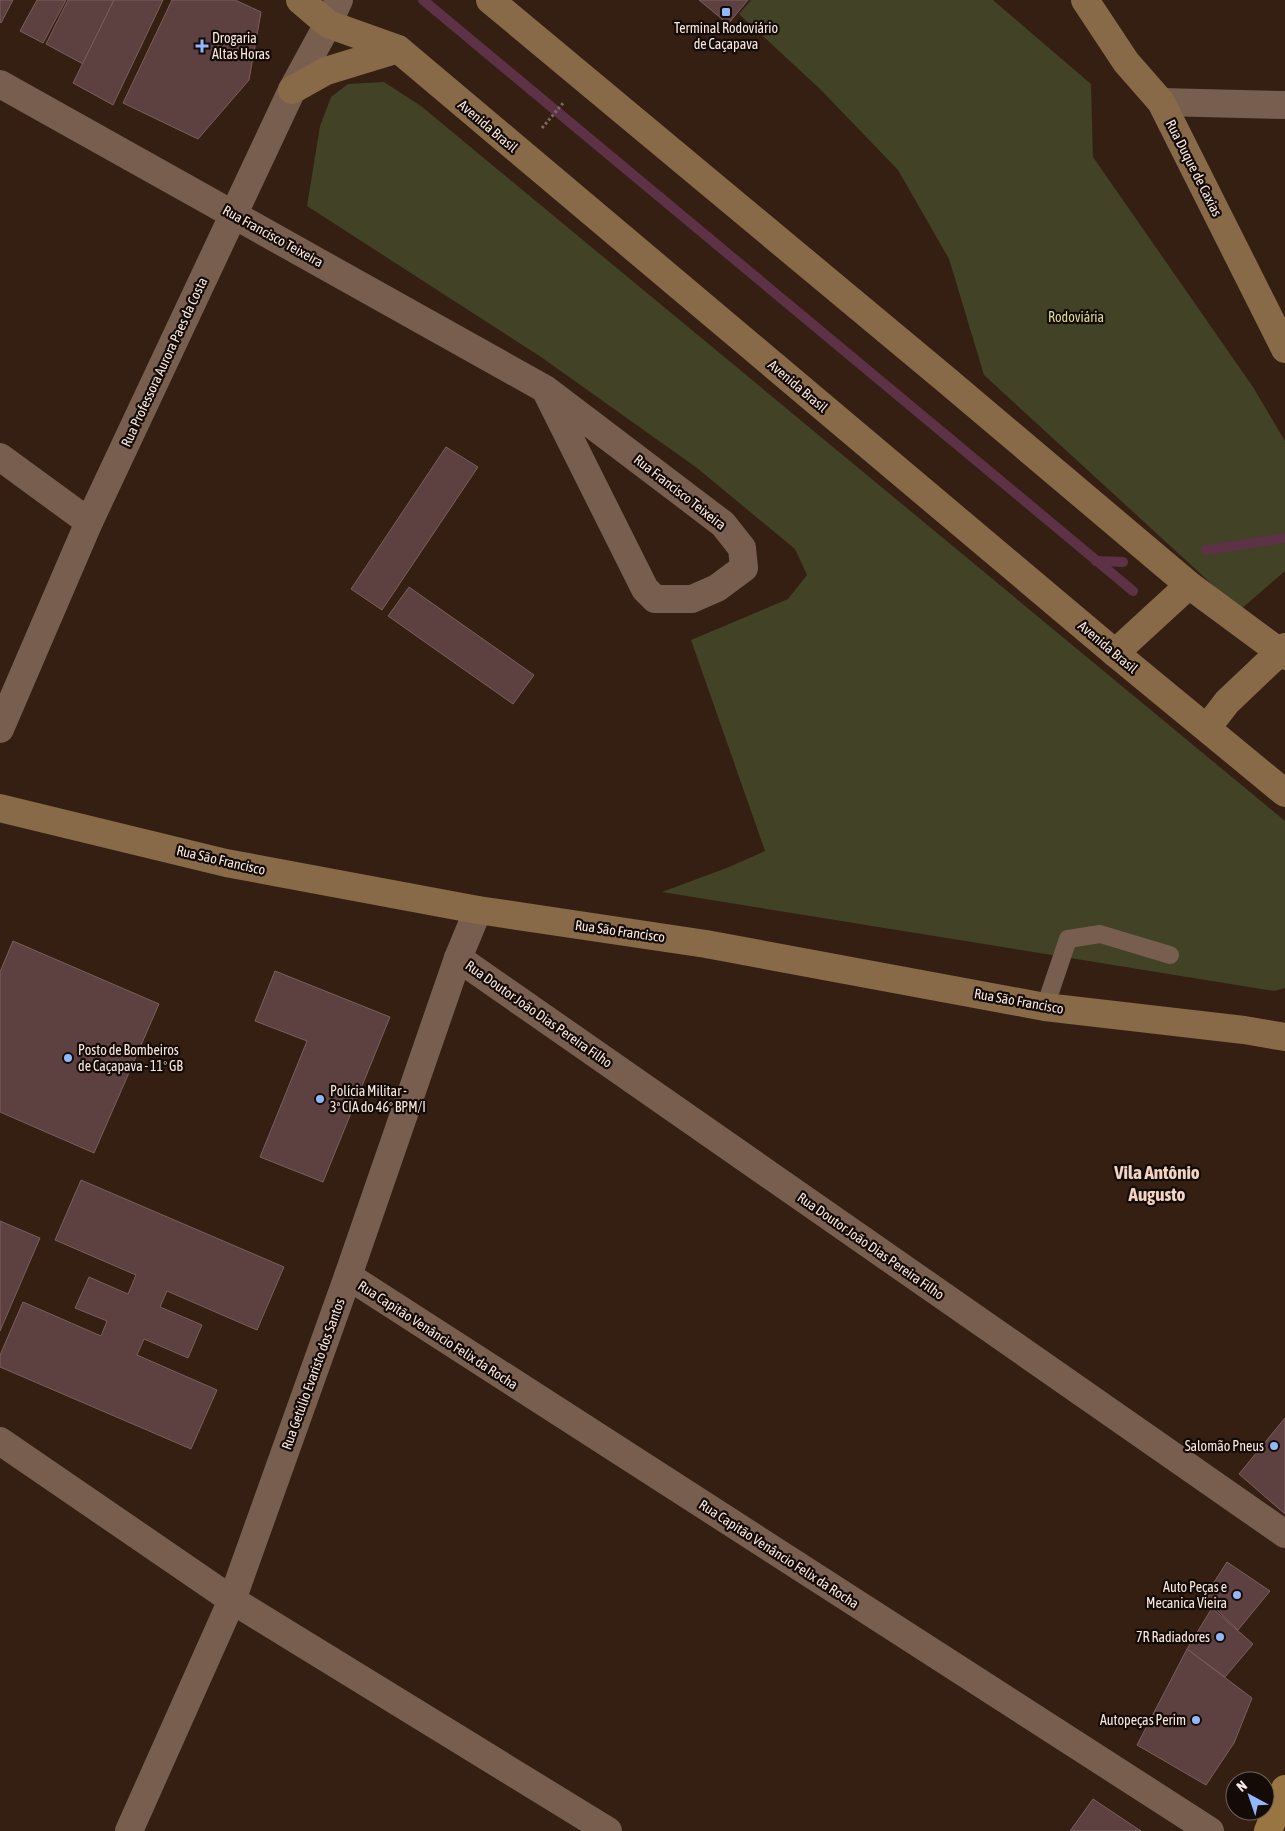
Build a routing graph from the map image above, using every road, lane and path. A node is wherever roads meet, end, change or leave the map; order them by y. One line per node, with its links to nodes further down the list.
1 (300, 0): 5 (main road, Avenida Brasil)
2 (339, 0): 5 (street, Rua Professora Aurora Paes da Costa)
3 (490, 0): 18 (main road)
4 (1084, 0): 10 (main road, Rua Duque de Caxias)
5 (328, 24): 6 (main road, Avenida Brasil); 8 (street, Rua Professora Aurora Paes da Costa)
6 (398, 50): 8 (main road); 20 (main road, Avenida Brasil)
7 (0, 84): 13 (street, Rua Francisco Teixeira)
8 (292, 90): 13 (street, Rua Professora Aurora Paes da Costa)
9 (570, 96): 12 (path)
10 (1162, 102): 11 (street); 14 (main road, Rua Duque de Caxias)
11 (1285, 105)
12 (542, 129)
13 (234, 214): 15 (street, Rua Francisco Teixeira); 17 (street, Rua Professora Aurora Paes da Costa)
14 (1285, 349)
15 (545, 389): 15 (street, Rua Francisco Teixeira)
16 (0, 457): 17 (street)
17 (89, 522): 22 (street, Rua Professora Aurora Paes da Costa)
18 (1189, 585): 19 (main road); 20 (main road)
19 (1283, 651): 21 (main road)
20 (1115, 652): 21 (main road, Avenida Brasil)
21 (1208, 728): 23 (main road, Avenida Brasil)
22 (0, 729)
23 (1285, 793)
24 (0, 808): 25 (main road, Rua São Francisco)
25 (478, 910): 27 (street, Rua Getúlio Evaristo dos Santos); 28 (main road, Rua São Francisco)
26 (1170, 955): 28 (lane)
27 (458, 958): 32 (street, Rua Getúlio Evaristo dos Santos); 34 (street, Rua Doutor João Dias Pereira Filho)
28 (1045, 1007): 30 (main road, Rua São Francisco)
29 (1285, 1016): 30 (main road, Rua São Francisco)
30 (1244, 1030): 31 (main road, Rua São Francisco)
31 (1285, 1037)
32 (348, 1276): 35 (street, Rua Getúlio Evaristo dos Santos); 39 (street, Rua Capitão Venâncio Felix da Rocha)
33 (0, 1441): 35 (street)
34 (1285, 1534)
35 (232, 1600): 37 (street, Rua Getúlio Evaristo dos Santos); 38 (street)
36 (1285, 1789): 40 (main road)
37 (129, 1831)
38 (608, 1831)
39 (1210, 1831)
40 (1268, 1831)

